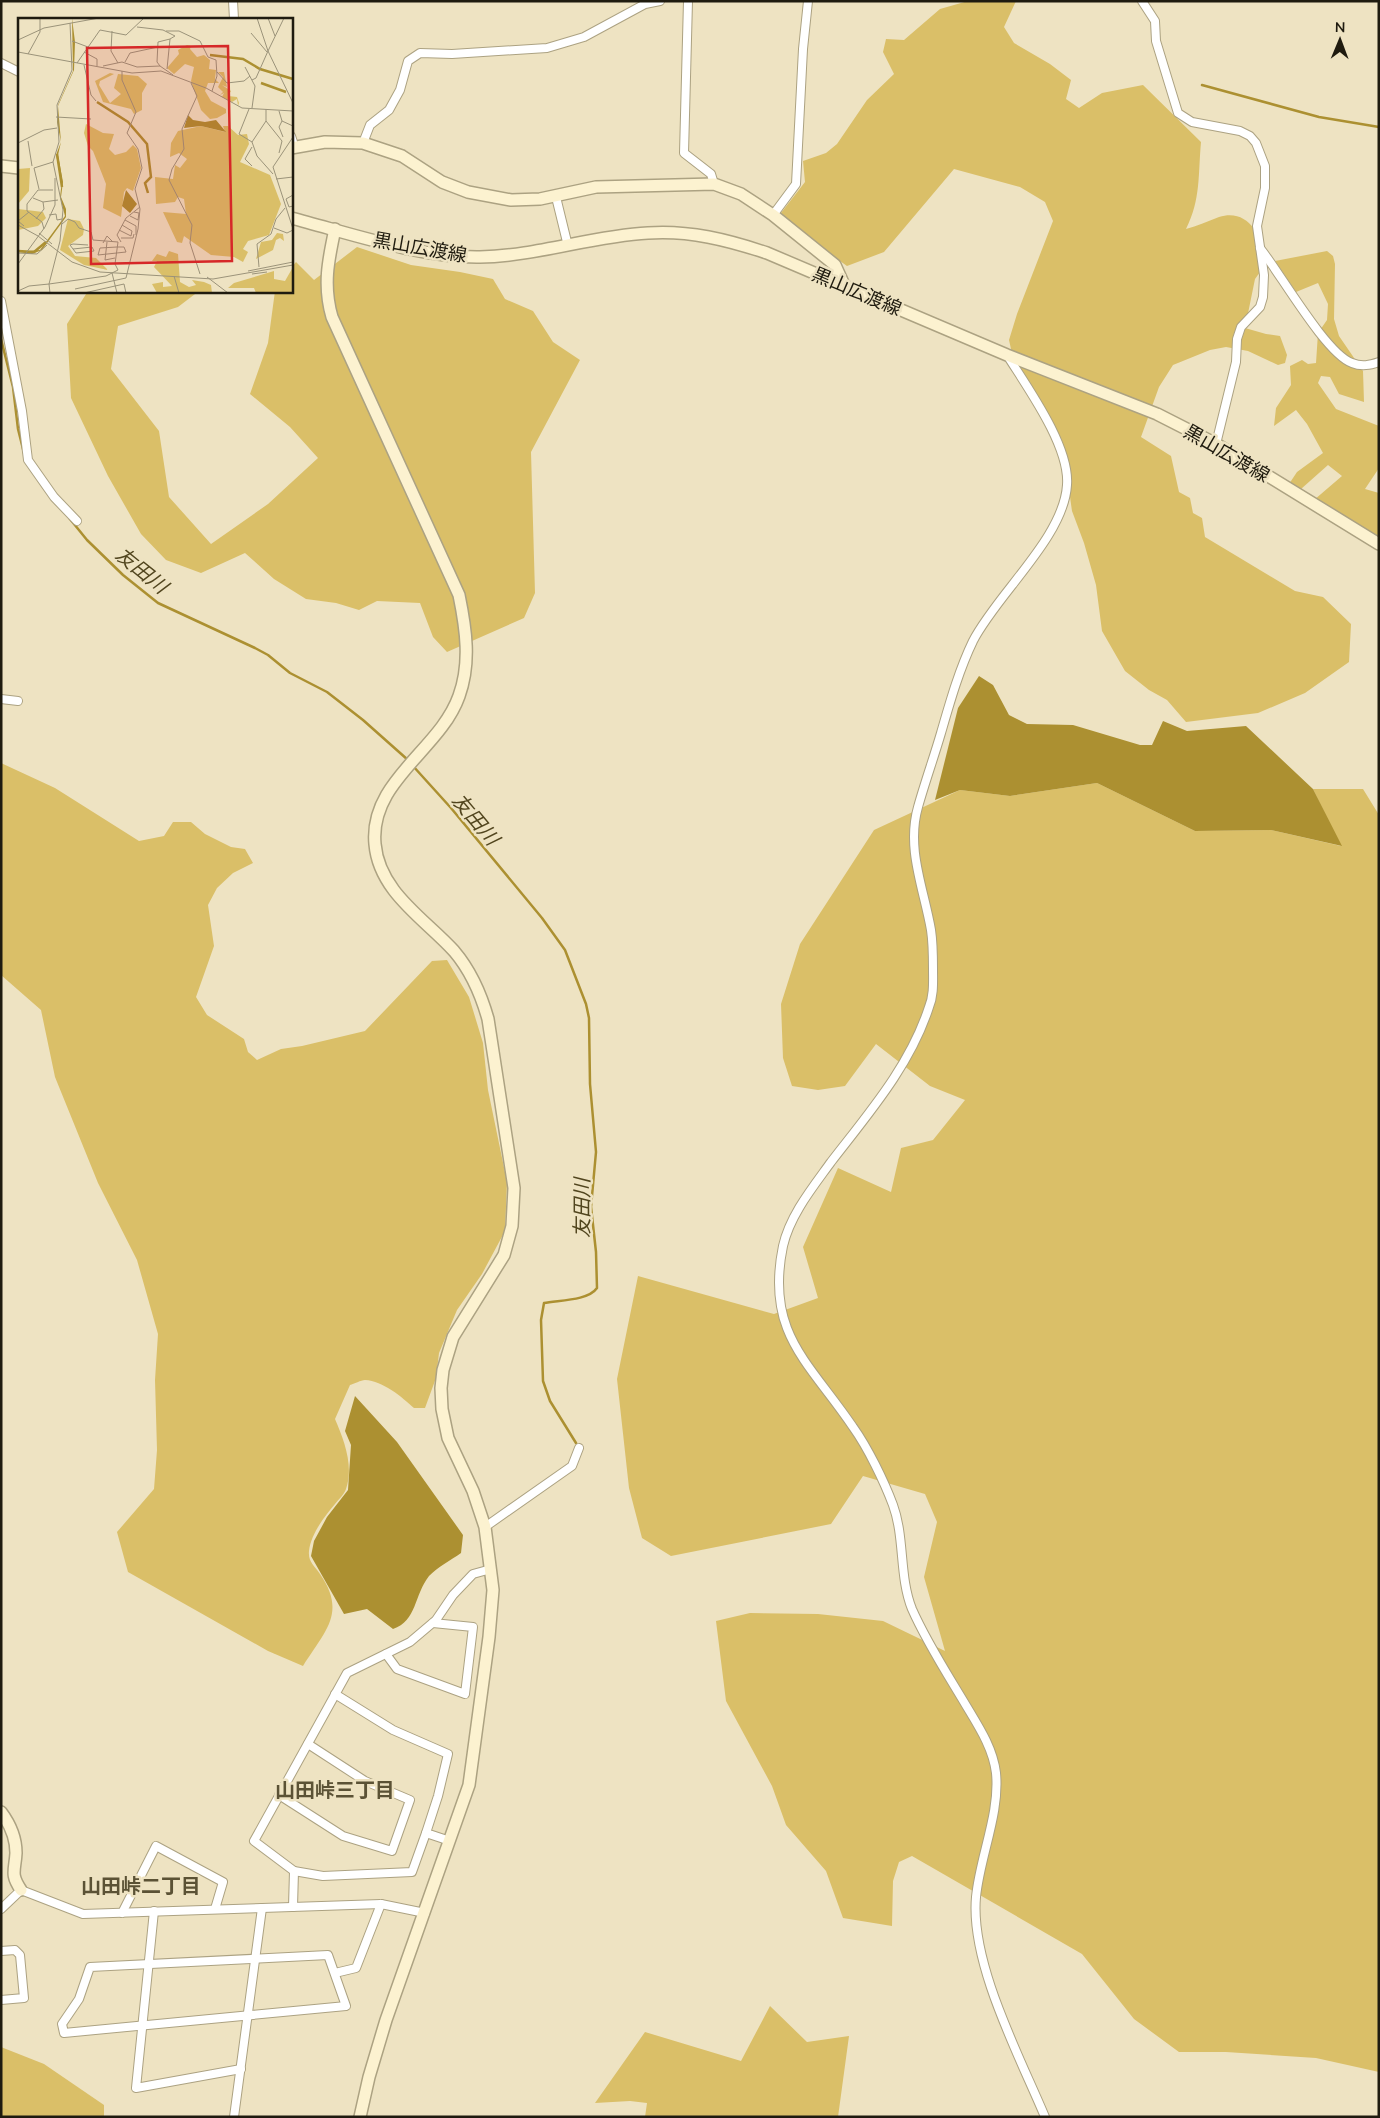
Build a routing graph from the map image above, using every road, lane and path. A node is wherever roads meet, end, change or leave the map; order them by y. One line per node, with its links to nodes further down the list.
1 (232, 1): 6 (street)
2 (660, 1): 9 (street)
3 (688, 1): 13 (street)
4 (808, 1): 15 (street)
5 (1142, 1): 19 (street)
6 (234, 18)
7 (1, 63): 8 (street)
8 (18, 72)
9 (363, 143): 10 (street); 14 (street)
10 (293, 148)
11 (1, 166): 12 (street)
12 (18, 168)
13 (714, 184): 14 (street); 15 (street)
14 (556, 197): 18 (street)
15 (773, 215): 20 (street)
16 (292, 218): 17 (street, 黒山広渡線)
17 (335, 229): 18 (street, 黒山広渡線); 30 (street)
18 (568, 246): 20 (street, 黒山広渡線)
19 (1260, 248): 23 (street); 24 (street)
20 (844, 285): 22 (street, 黒山広渡線)
21 (1, 301): 25 (street)
22 (1006, 355): 24 (street, 黒山広渡線); 60 (street)
23 (1379, 362)
24 (1216, 444): 26 (street, 黒山広渡線)
25 (76, 521)
26 (1379, 544)
27 (1, 700): 28 (street)
28 (18, 701)
29 (579, 1448): 30 (street)
30 (485, 1527): 31 (street)
31 (491, 1569): 32 (street); 39 (street)
32 (433, 1622): 33 (street); 33 (street)
33 (386, 1654): 34 (street)
34 (335, 1694): 35 (street); 38 (street)
35 (308, 1744): 36 (street); 36 (street)
36 (279, 1795): 40 (street)
37 (1, 1812): 41 (street)
38 (426, 1833): 39 (street); 40 (street)
39 (450, 1841): 49 (street)
40 (294, 1871): 43 (street)
41 (21, 1890): 45 (street); 48 (street)
42 (381, 1904): 43 (street); 49 (street); 53 (street)
43 (293, 1907): 44 (street)
44 (262, 1908): 46 (street); 51 (street)
45 (1, 1909)
46 (215, 1909): 47 (street); 48 (street)
47 (154, 1911): 48 (street); 52 (street)
48 (122, 1913)
49 (425, 1913): 59 (street)
50 (1, 1951): 54 (street)
51 (256, 1958): 52 (street); 53 (street); 55 (street)
52 (148, 1964): 56 (street); 56 (street)
53 (335, 1973): 55 (street)
54 (1, 2000)
55 (247, 2016): 56 (street); 57 (street)
56 (142, 2027): 57 (street)
57 (241, 2069): 58 (street)
58 (234, 2117)
59 (360, 2117)
60 (1045, 2117)

